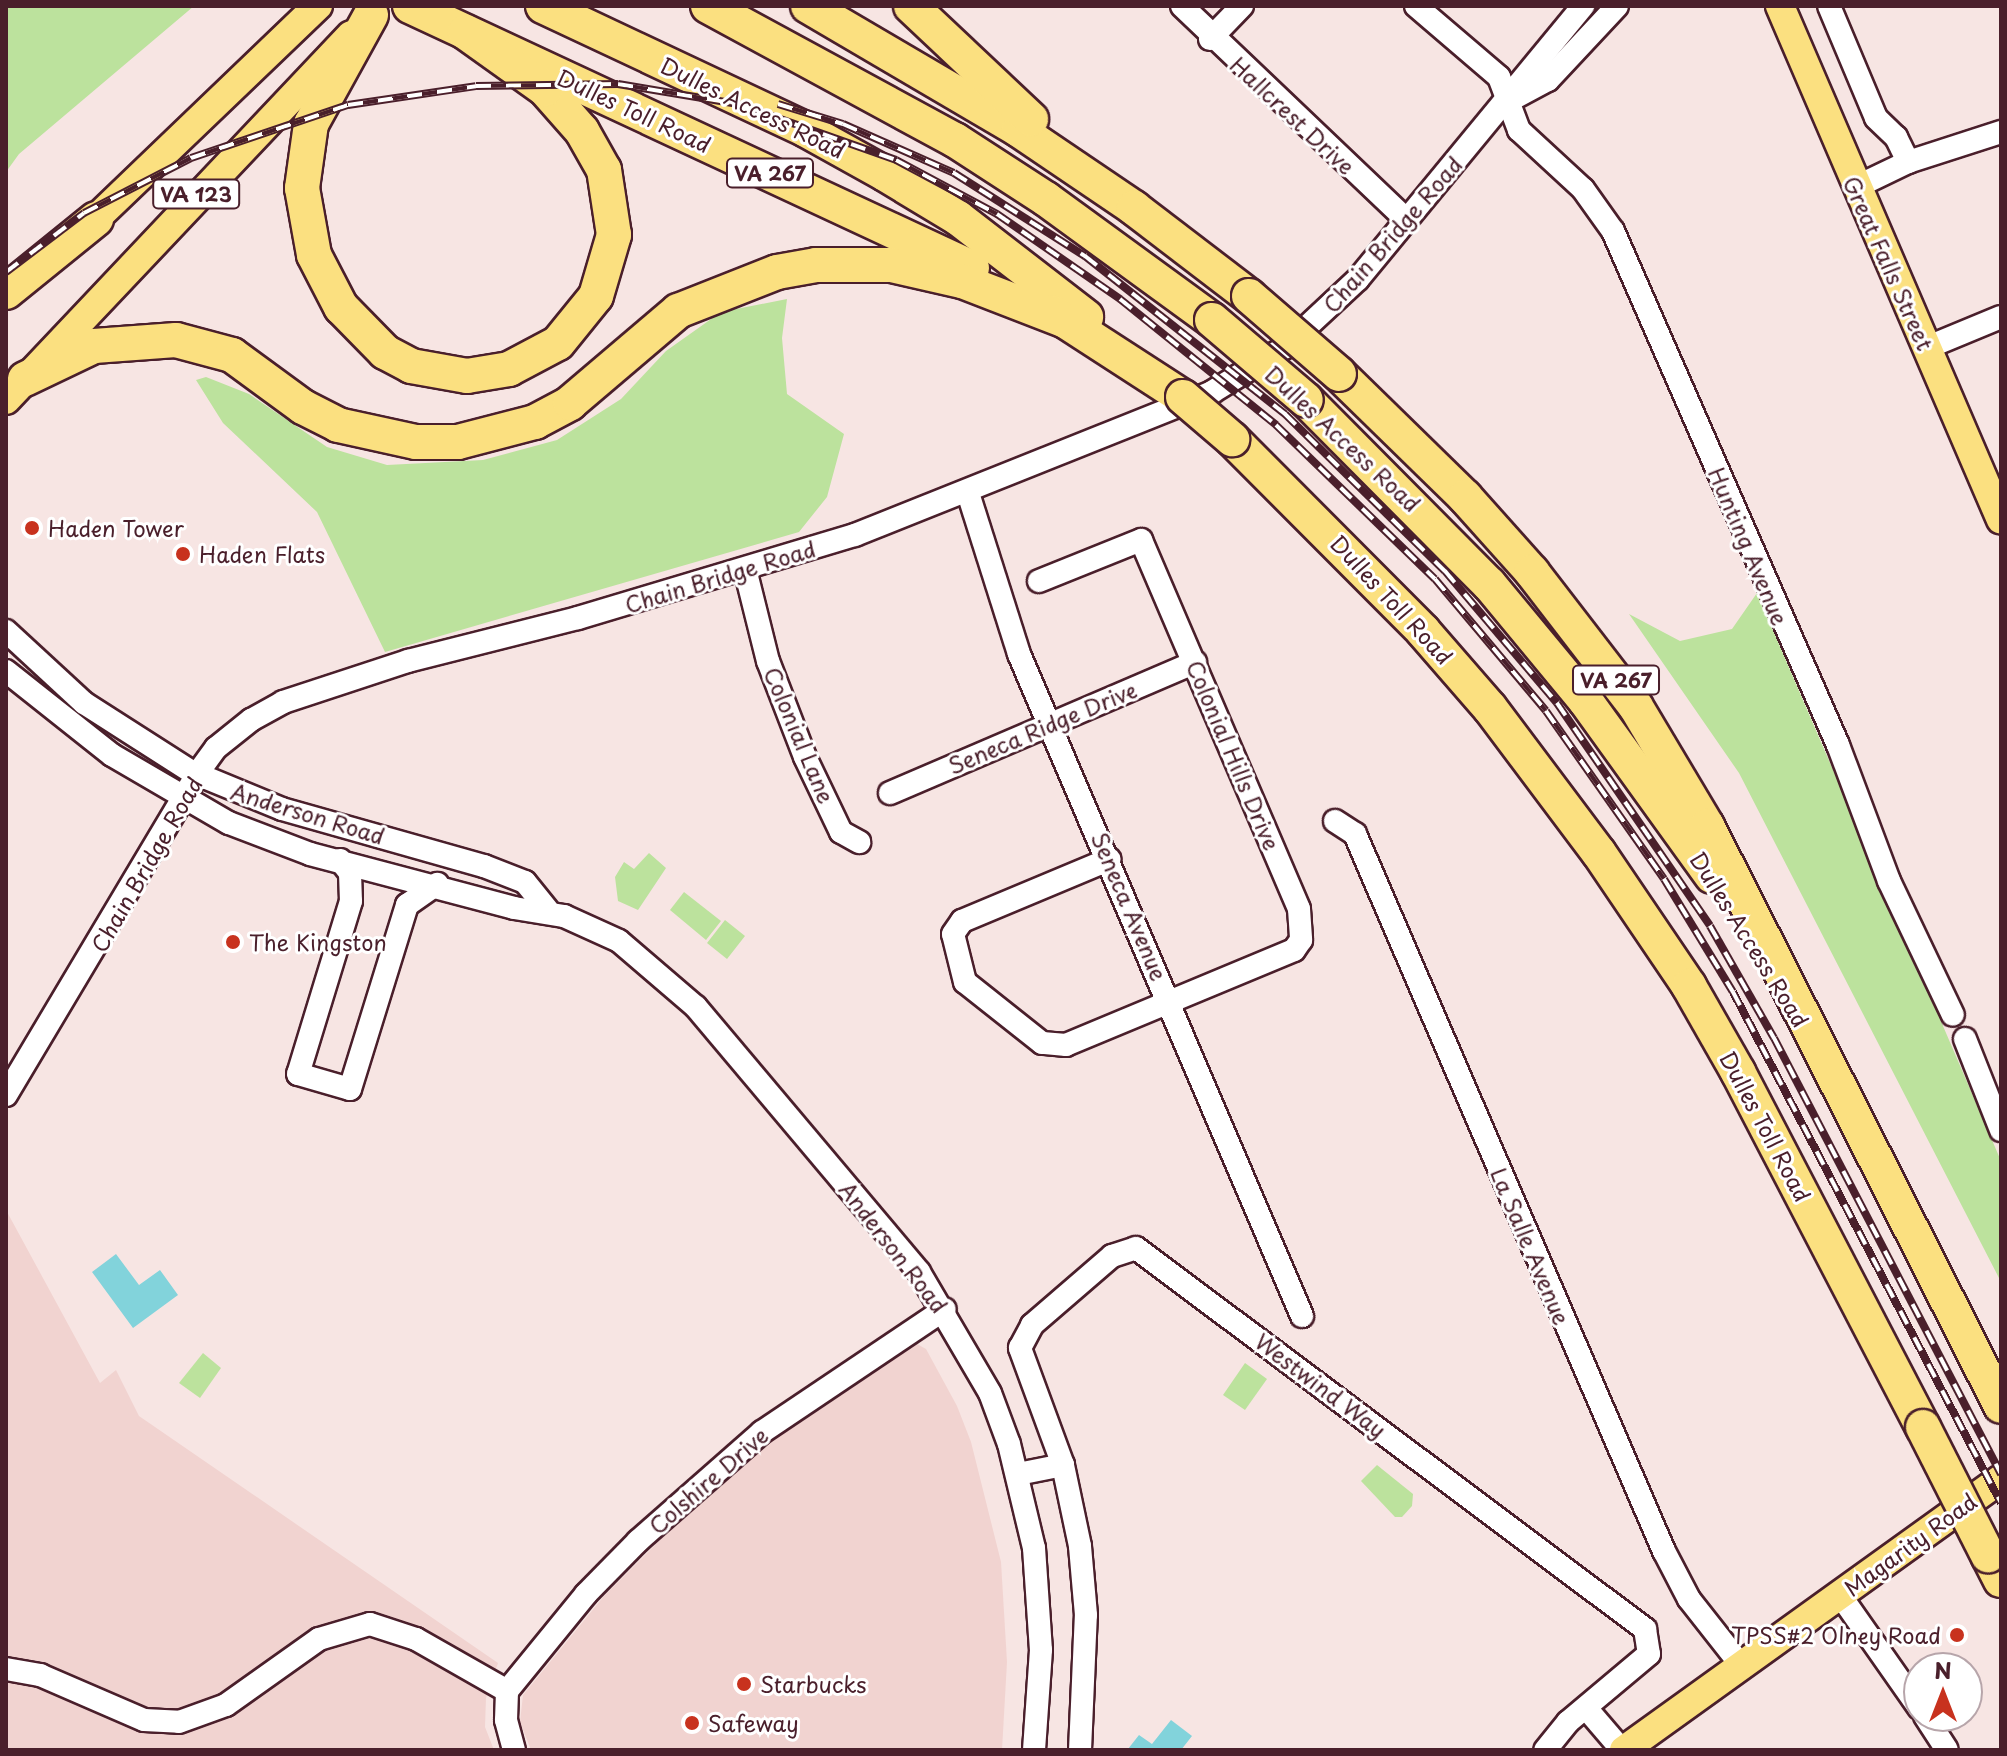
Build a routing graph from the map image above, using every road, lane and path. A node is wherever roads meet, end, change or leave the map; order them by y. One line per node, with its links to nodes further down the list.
1 (318, 6): 22 (main road, VA 123)
2 (410, 6): 15 (highway, Dulles Toll Road / VA 267)
3 (543, 6): 29 (highway, Dulles Access Road)
4 (708, 6): 52 (highway, Dulles Access Road, bridge)
5 (808, 6): 21 (highway, VA 267)
6 (911, 6): 21 (highway)
7 (1182, 6): 16 (street, Hallcrest Drive)
8 (1242, 6): 16 (street)
9 (1416, 6): 17 (street, Hunting Avenue)
10 (1617, 6): 17 (street, Chain Bridge Road)
11 (1780, 6): 20 (main road, Great Falls Street)
12 (1829, 6): 19 (street)
13 (1577, 8): 17 (street, Chain Bridge Road)
14 (376, 10): 15 (highway); 30 (main road, VA 123)
15 (455, 27): 27 (highway, Dulles Toll Road / VA 267)
16 (1210, 39): 23 (street, Hallcrest Drive)
17 (1506, 102): 23 (street, Chain Bridge Road); 50 (street, Hunting Avenue)
18 (2001, 132): 19 (street)
19 (1908, 162): 20 (street)
20 (1856, 187): 28 (main road, Great Falls Street)
21 (1134, 208): 52 (highway, VA 267, bridge)
22 (96, 219): 24 (highway); 25 (main road, VA 123)
23 (1407, 220): 32 (street, Chain Bridge Road)
24 (6, 292)
25 (6, 311)
26 (2001, 317): 28 (street)
27 (1071, 323): 29 (highway, Dulles Toll Road / VA 267); 30 (highway)
28 (1926, 348): 33 (main road, Great Falls Street)
29 (1131, 358): 31 (highway, Dulles Access Road)
30 (16, 390)
31 (1183, 397): 61 (highway, Dulles Toll Road, bridge)
32 (968, 493): 34 (street, Chain Bridge Road); 39 (street, Seneca Avenue)
33 (2001, 520)
34 (745, 569): 40 (street, Chain Bridge Road); 44 (street, Colonial Lane)
35 (1039, 581): 37 (street, Colonial Hills Drive)
36 (6, 631): 40 (street, Anderson Road)
37 (1195, 662): 39 (street, Seneca Ridge Drive); 49 (street, Colonial Hills Drive)
38 (6, 671): 42 (street, Anderson Road)
39 (1049, 723): 41 (street, Seneca Ridge Drive); 45 (street, Seneca Avenue)
40 (197, 774): 42 (street, Chain Bridge Road); 48 (street, Anderson Road)
41 (890, 793)
42 (182, 798): 46 (street, Anderson Road); 53 (street, Chain Bridge Road)
43 (1335, 821): 63 (street, La Salle Avenue)
44 (859, 842)
45 (1110, 859): 49 (street, Seneca Avenue); 49 (street, Colonial Hills Drive)
46 (340, 860): 47 (street, Anderson Road); 47 (street)
47 (437, 884): 48 (street, Anderson Road)
48 (547, 909): 55 (street, Anderson Road)
49 (1171, 1001): 56 (street, Seneca Avenue)
50 (1953, 1015)
51 (1965, 1039): 54 (street)
52 (1815, 1043): 57 (highway, VA 267)
53 (6, 1095)
54 (2001, 1130)
55 (945, 1309): 59 (street, Anderson Road); 66 (street, Colshire Drive)
56 (1302, 1316)
57 (1994, 1394)
58 (1063, 1465): 59 (street); 67 (street, Westwind Way); 71 (street, Westwind Way)
59 (1018, 1474): 70 (street, Anderson Road)
60 (2001, 1479): 62 (main road, Magarity Road)
61 (1994, 1567)
62 (1840, 1595): 63 (main road, Magarity Road); 65 (street)
63 (1741, 1665): 73 (main road, Magarity Road)
64 (6, 1669): 66 (street)
65 (1903, 1685)
66 (507, 1691): 69 (street)
67 (1586, 1708): 72 (street, Westwind Way); 73 (street)
68 (1935, 1732): 74 (street)
69 (514, 1750)
70 (1034, 1750)
71 (1080, 1750)
72 (1545, 1750)
73 (1623, 1750)
74 (1947, 1750)

